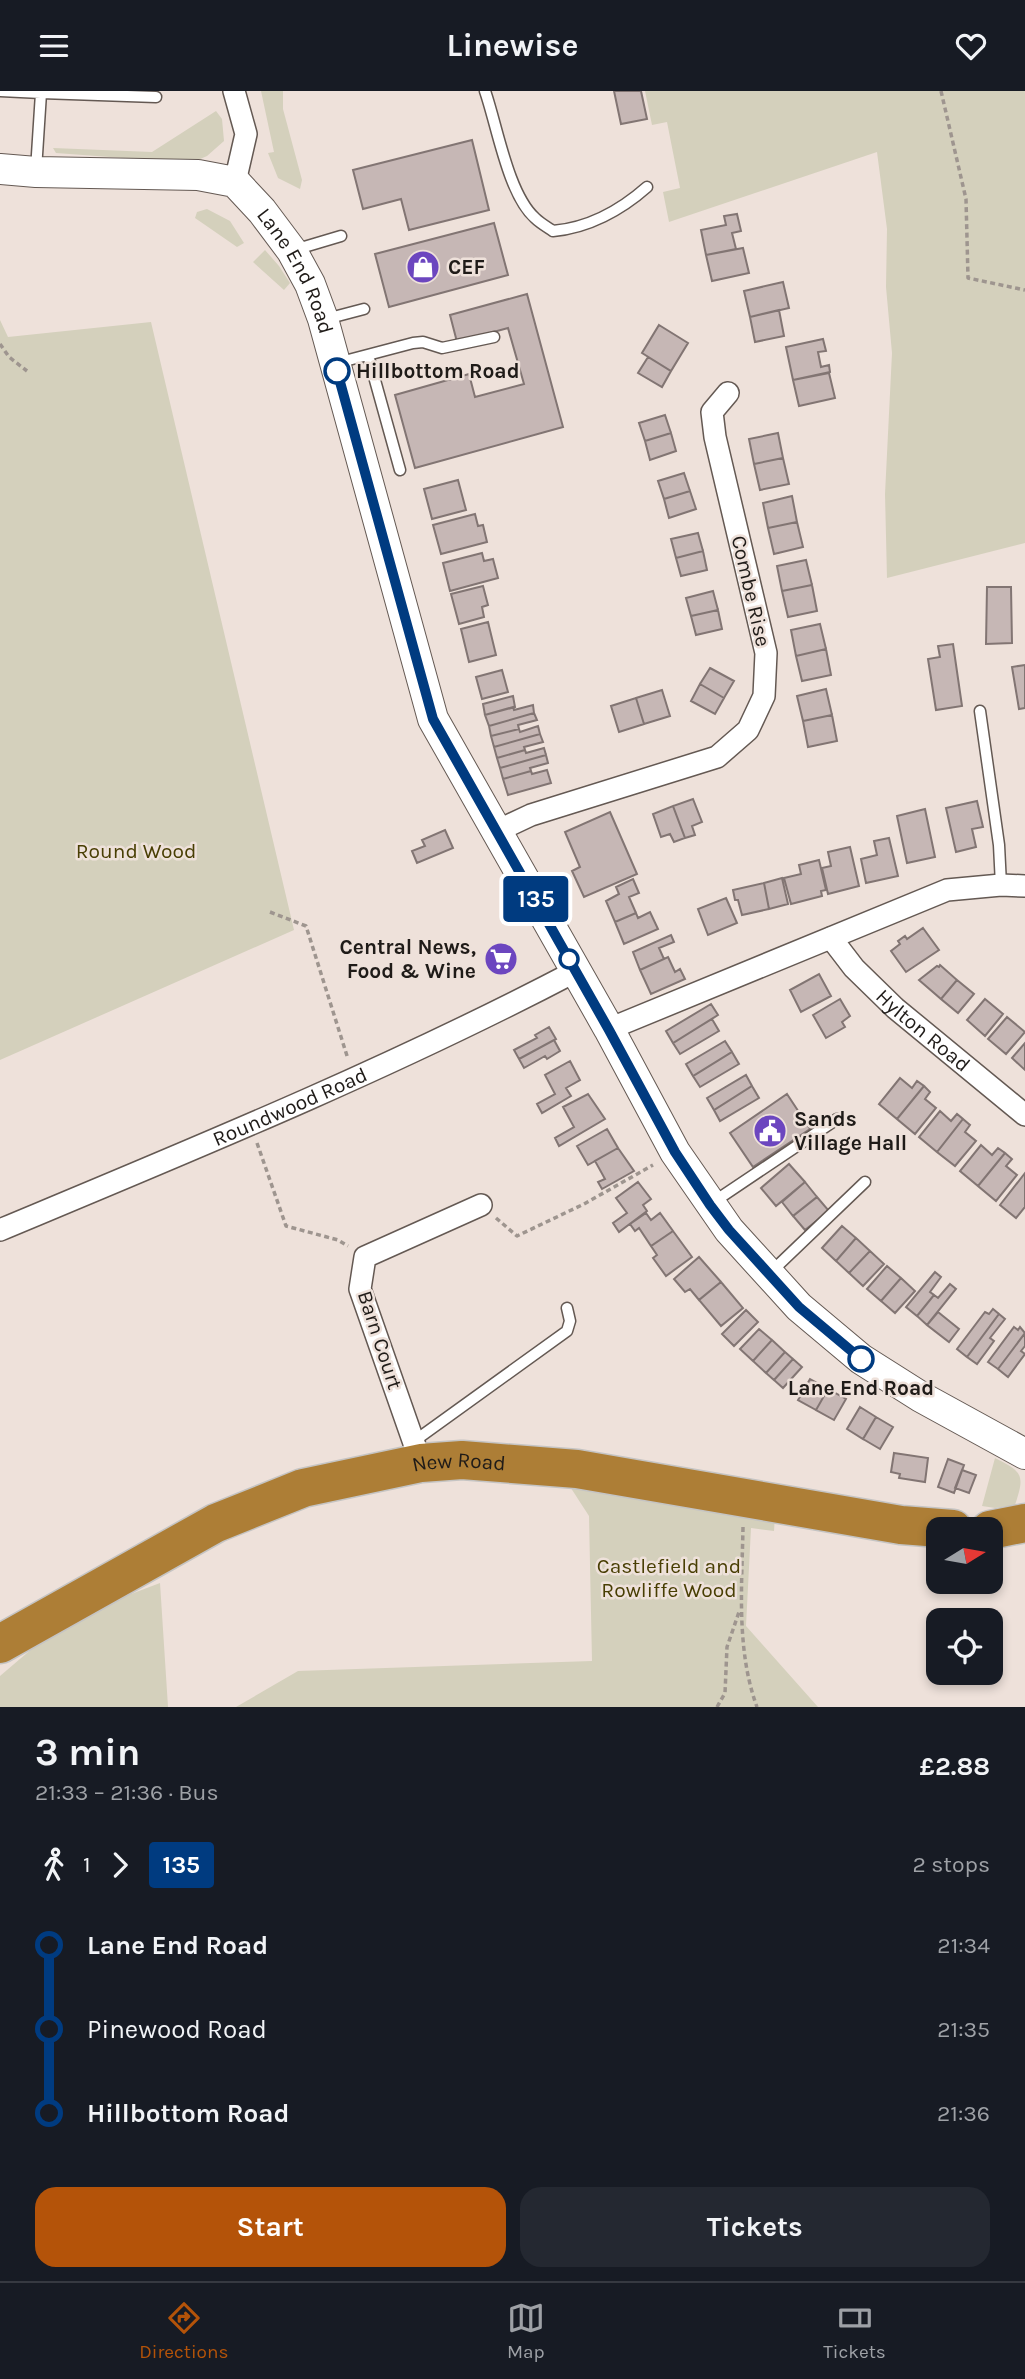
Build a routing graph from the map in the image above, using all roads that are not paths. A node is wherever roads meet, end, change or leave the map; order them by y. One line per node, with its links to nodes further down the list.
1 (0, 91): 4 (lane)
2 (233, 91): 8 (street)
3 (485, 91): 9 (lane)
4 (41, 93): 5 (lane); 7 (lane)
5 (156, 97)
6 (0, 169): 7 (street)
7 (36, 172): 8 (street)
8 (235, 182): 11 (street, Lane End Road)
9 (647, 187)
10 (341, 236): 11 (lane)
11 (292, 251): 13 (street, Lane End Road)
12 (364, 309): 13 (lane)
13 (323, 319): 16 (street, Lane End Road)
14 (494, 337): 15 (lane)
15 (368, 355): 16 (lane); 18 (lane)
16 (334, 364): 20 (street, Lane End Road)
17 (727, 393): 20 (street, Combe Rise)
18 (400, 470)
19 (980, 711): 21 (lane)
20 (497, 831): 24 (street, Lane End Road)
21 (1001, 885): 22 (street); 23 (street)
22 (1025, 886)
23 (831, 937): 25 (street); 26 (street, Hylton Road)
24 (576, 971): 25 (street, Lane End Road); 31 (street, Roundwood Road)
25 (609, 1030): 30 (street, Lane End Road)
26 (1025, 1115)
27 (837, 1119): 30 (lane)
28 (865, 1182): 32 (lane)
29 (481, 1205): 34 (street, Barn Court)
30 (710, 1205): 32 (street, Lane End Road)
31 (0, 1230)
32 (769, 1274): 35 (street, Lane End Road)
33 (567, 1308): 34 (lane)
34 (417, 1453): 37 (highway, New Road); 39 (highway, New Road)
35 (1025, 1454)
36 (1025, 1523): 38 (highway)
37 (926, 1527)
38 (1003, 1527)
39 (0, 1644)

